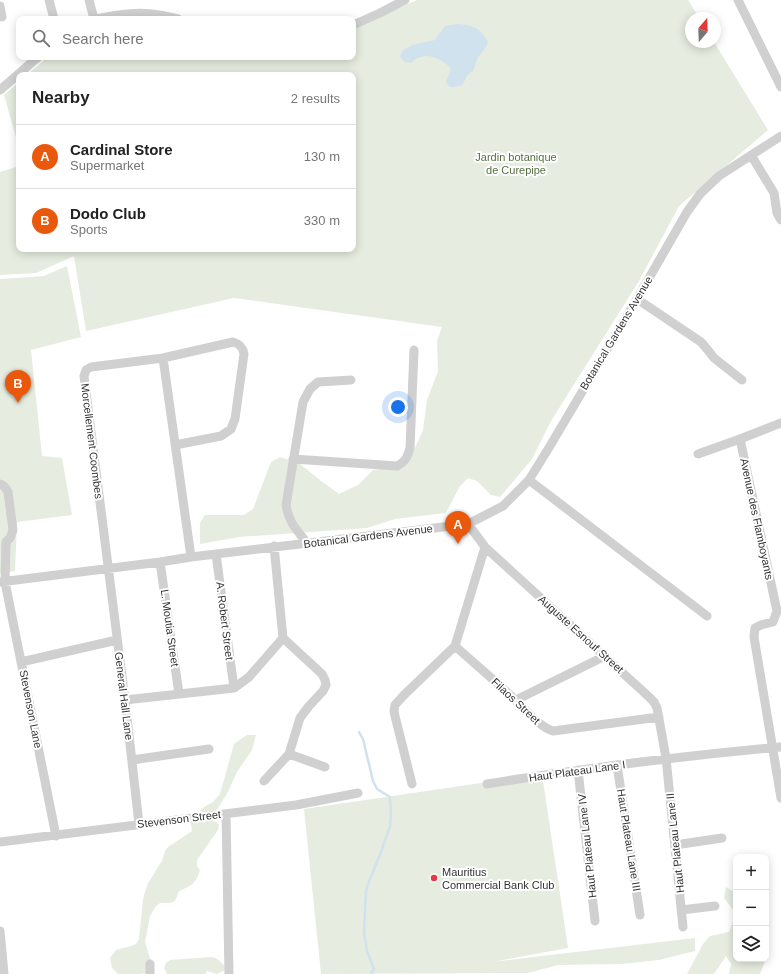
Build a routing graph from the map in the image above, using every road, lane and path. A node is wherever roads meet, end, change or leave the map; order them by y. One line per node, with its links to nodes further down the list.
1 (49, 0): 6 (street)
2 (89, 0): 7 (street)
3 (405, 0): 11 (street)
4 (738, 0): 15 (street)
5 (0, 6): 10 (street)
6 (53, 16)
7 (94, 16)
8 (113, 16): 9 (street)
9 (167, 16)
10 (2, 17)
11 (356, 24)
12 (35, 60): 13 (street)
13 (21, 72)
14 (16, 76): 16 (street)
15 (781, 87)
16 (0, 90)
17 (781, 136): 18 (street, Botanical Gardens Avenue)
18 (751, 155): 19 (street); 20 (street, Botanical Gardens Avenue)
19 (781, 220)
20 (637, 299): 24 (street); 30 (street, Botanical Gardens Avenue)
21 (414, 350): 29 (street)
22 (163, 358): 27 (street); 27 (street, Morcellement Coombes); 40 (street, Morcellement Coombes)
23 (351, 380): 29 (street)
24 (742, 380)
25 (781, 423): 26 (street)
26 (740, 438): 28 (street); 42 (street, Avenue des Flamboyants)
27 (175, 445): 38 (street)
28 (698, 454)
29 (294, 459): 34 (street)
30 (529, 480): 32 (street, Botanical Gardens Avenue); 43 (street)
31 (0, 484): 33 (street, Stevenson Lane)
32 (468, 524): 34 (street, Botanical Gardens Avenue); 36 (street, Auguste Esnouf Street)
33 (3, 542): 41 (street, Stevenson Lane)
34 (307, 543): 35 (street, Botanical Gardens Avenue)
35 (274, 546): 37 (street, Botanical Gardens Avenue); 44 (street)
36 (485, 547): 46 (street); 47 (street, Auguste Esnouf Street)
37 (216, 554): 38 (street, Botanical Gardens Avenue); 49 (street, A. Robert Street)
38 (190, 557): 39 (street, Botanical Gardens Avenue)
39 (160, 562): 40 (street, Botanical Gardens Avenue); 50 (street, L. Moutia Street)
40 (108, 568): 41 (street, Botanical Gardens Avenue); 45 (street, General Hall Lane)
41 (2, 582): 48 (street, Stevenson Lane)
42 (778, 602): 54 (street, Avenue des Flamboyants)
43 (707, 616)
44 (284, 638): 49 (street); 56 (street)
45 (117, 640): 48 (street); 51 (street, General Hall Lane)
46 (455, 646): 52 (street, Filaos Street); 63 (street)
47 (605, 656): 52 (street); 53 (street, Auguste Esnouf Street)
48 (21, 662): 69 (street, Stevenson Lane)
49 (234, 688): 50 (street)
50 (179, 694): 51 (street)
51 (125, 700): 58 (street, General Hall Lane)
52 (516, 700): 53 (street, Filaos Street)
53 (659, 717): 57 (street, Auguste Esnouf Street)
54 (777, 747): 57 (street, Haut Plateau Lane I); 66 (street)
55 (208, 749): 58 (street)
56 (290, 754): 60 (street); 62 (street)
57 (666, 758): 59 (street, Haut Plateau Lane I); 72 (street, Haut Plateau Lane II)
58 (132, 760): 68 (street, General Hall Lane)
59 (617, 765): 61 (street, Haut Plateau Lane I); 75 (street, Haut Plateau Lane III)
60 (325, 767)
61 (578, 770): 64 (street, Haut Plateau Lane I); 76 (street, Haut Plateau Lane IV)
62 (264, 781)
63 (412, 784)
64 (487, 784)
65 (358, 794): 67 (street, Stevenson Street)
66 (781, 798)
67 (226, 814): 68 (street, Stevenson Street); 82 (street)
68 (139, 824): 69 (street, Stevenson Street)
69 (56, 836): 71 (street, Stevenson Street)
70 (722, 838): 72 (street)
71 (0, 842)
72 (675, 845): 74 (street, Haut Plateau Lane II)
73 (715, 906): 74 (street)
74 (681, 910): 77 (street, Haut Plateau Lane II)
75 (640, 915)
76 (595, 921)
77 (683, 927)
78 (0, 931): 80 (street)
79 (150, 964): 81 (street)
80 (4, 974)
81 (150, 974)
82 (230, 974)

